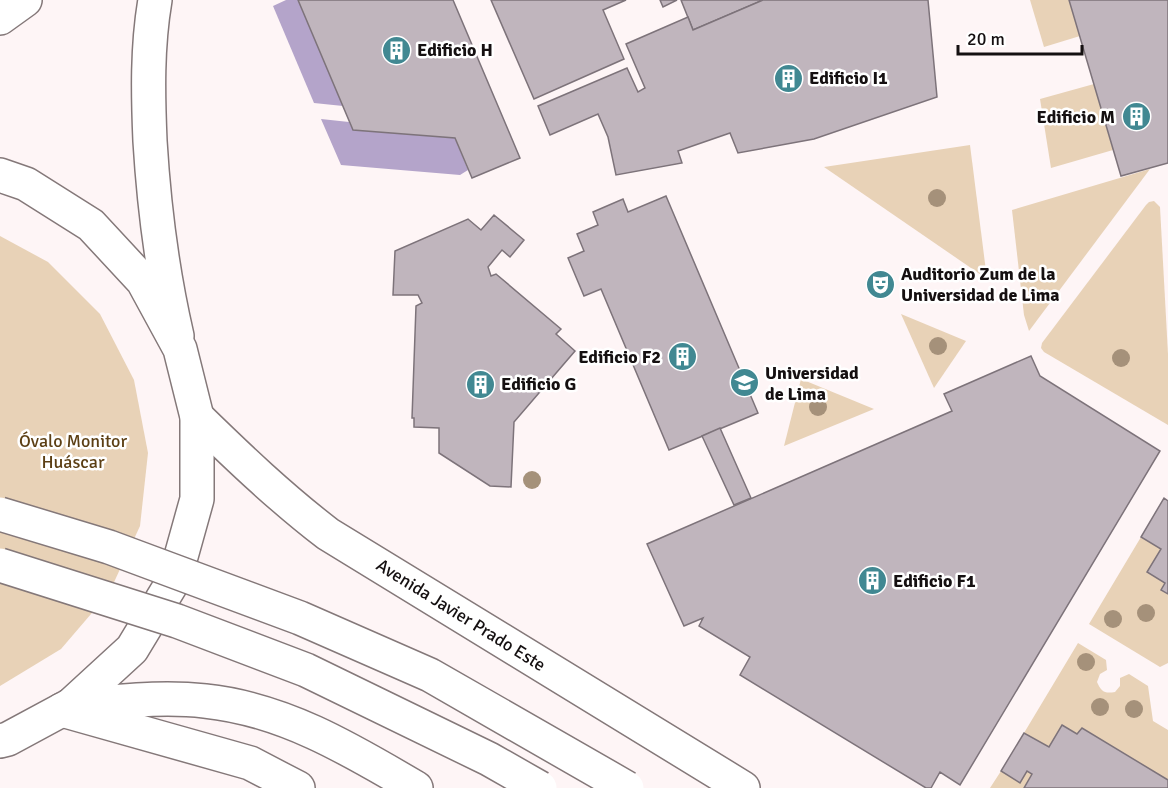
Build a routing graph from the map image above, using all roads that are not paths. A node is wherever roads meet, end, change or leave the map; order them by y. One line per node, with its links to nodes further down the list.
1 (25, 0): 3 (main road)
2 (155, 0): 5 (main road)
3 (0, 18)
4 (0, 175): 5 (main road)
5 (180, 349): 6 (main road)
6 (197, 417): 9 (main road); 15 (main road, Avenida Javier Prado Este)
7 (0, 514): 14 (main road, bridge)
8 (0, 566): 13 (main road, bridge)
9 (67, 708): 10 (main road); 11 (main road); 12 (main road)
10 (0, 741)
11 (298, 788)
12 (416, 788)
13 (540, 788)
14 (627, 788)
15 (743, 788)

